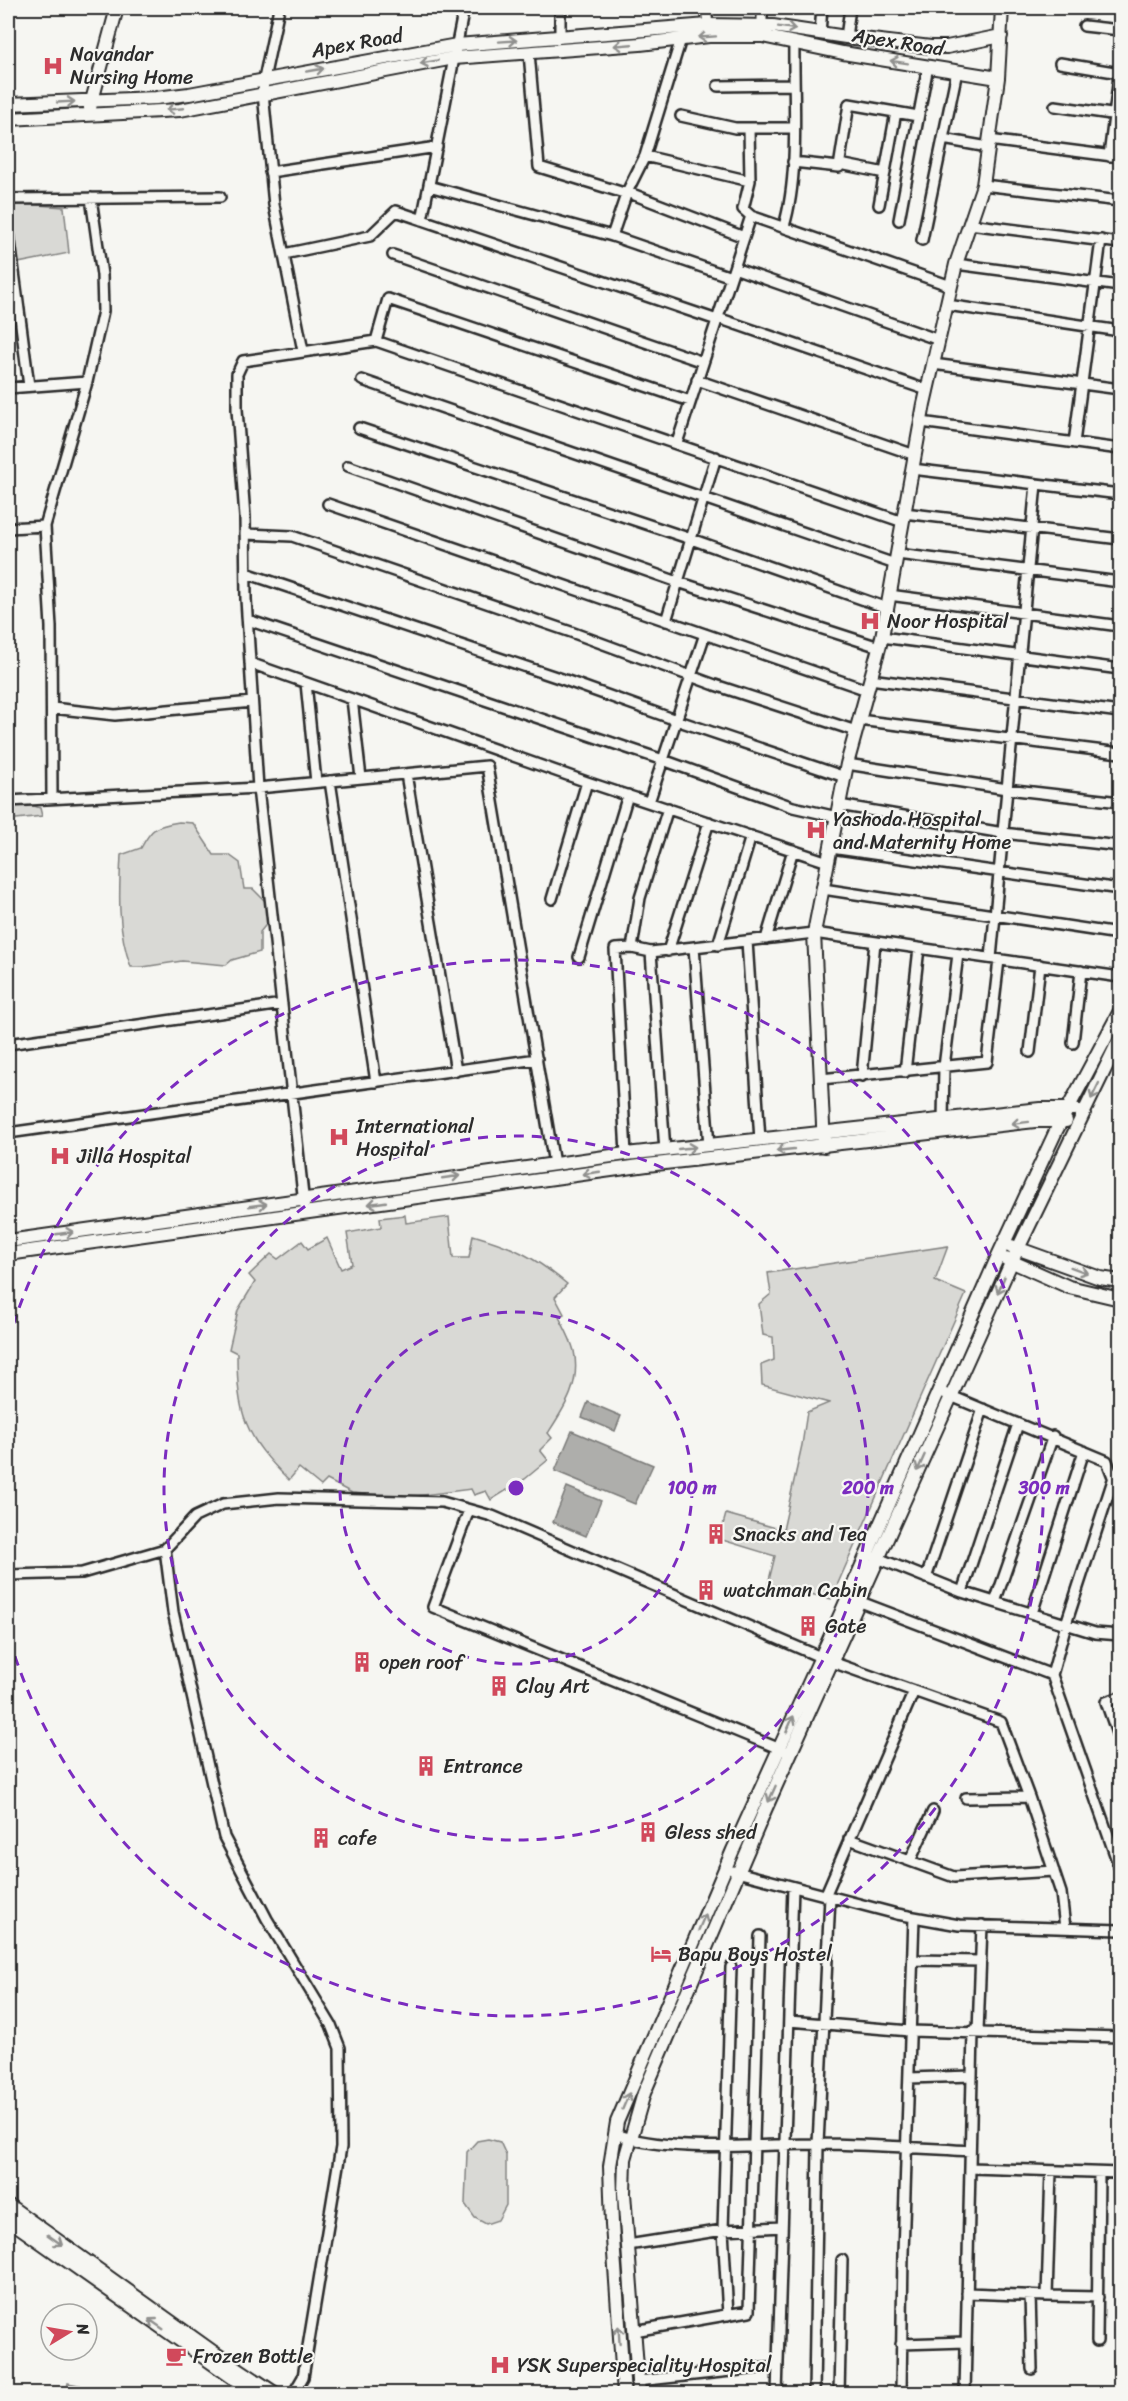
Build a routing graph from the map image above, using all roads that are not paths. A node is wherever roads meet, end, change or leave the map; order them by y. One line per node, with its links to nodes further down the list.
1 (117, 8): 32 (street)
2 (279, 8): 28 (street)
3 (464, 8): 20 (street)
4 (560, 8): 17 (street)
5 (706, 8): 10 (street)
6 (762, 8): 12 (street)
7 (822, 8): 14 (street)
8 (850, 8): 16 (street)
9 (1002, 8): 15 (street)
10 (708, 25): 12 (street, Apex Road); 17 (street, Apex Road)
11 (1084, 26): 13 (street)
12 (762, 30): 14 (street, Apex Road, one-way to 14); 18 (street, Apex Road, one-way to 18); 19 (street, Apex Road)
13 (1120, 30)
14 (819, 33): 16 (street, Apex Road)
15 (1001, 36): 16 (street, Apex Road); 27 (street)
16 (846, 37)
17 (560, 38): 20 (street, Apex Road, one-way to 17)
18 (681, 39): 21 (street, Apex Road, one-way to 21); 46 (street)
19 (794, 42): 24 (street, Apex Road, one-way to 19); 29 (street)
20 (457, 45): 22 (street); 28 (street, Apex Road, one-way to 20)
21 (529, 53): 22 (street, Apex Road); 56 (street)
22 (454, 58): 31 (street, Apex Road, one-way to 31); 45 (street)
23 (1060, 63): 26 (street)
24 (928, 66): 25 (street, Apex Road); 39 (street)
25 (957, 71): 27 (street, Apex Road); 43 (street)
26 (1120, 71): 37 (street)
27 (998, 78): 44 (street)
28 (261, 80): 31 (street); 32 (street, Apex Road)
29 (793, 85): 30 (street); 42 (street)
30 (718, 86)
31 (260, 93): 36 (street, Apex Road, one-way to 36); 51 (street)
32 (92, 101): 33 (street, Apex Road, one-way to 32); 36 (street)
33 (8, 104)
34 (1055, 106): 37 (street)
35 (896, 112): 39 (street); 50 (street); 52 (street)
36 (87, 115): 40 (street, Apex Road)
37 (1118, 115): 47 (street)
38 (681, 116): 41 (street)
39 (918, 116): 64 (street)
40 (8, 118)
41 (749, 128): 42 (street); 53 (street)
42 (793, 128): 49 (street)
43 (943, 139): 44 (street); 70 (street)
44 (989, 143): 47 (street); 54 (street)
45 (436, 147): 51 (street); 55 (street)
46 (645, 156): 53 (street); 56 (street)
47 (1109, 156): 48 (street)
48 (1120, 157)
49 (793, 162): 50 (street); 67 (street)
50 (840, 164): 52 (street)
51 (270, 172): 73 (street)
52 (885, 173): 61 (street)
53 (750, 181): 62 (street)
54 (983, 185): 60 (street); 65 (street)
55 (429, 186): 63 (street); 68 (street)
56 (627, 192): 68 (street); 69 (street)
57 (219, 197): 58 (street)
58 (90, 198): 59 (street); 91 (street)
59 (8, 199)
60 (1120, 201)
61 (879, 205)
62 (751, 216): 67 (street); 69 (street)
63 (422, 220): 73 (street); 81 (street)
64 (899, 220)
65 (969, 224): 71 (street); 75 (street)
66 (8, 226): 93 (street)
67 (784, 226): 78 (street)
68 (612, 236): 76 (street)
69 (744, 237): 76 (street)
70 (922, 240)
71 (1101, 240): 72 (street); 77 (street)
72 (1120, 243)
73 (284, 254): 86 (street)
74 (393, 255): 87 (street)
75 (956, 264): 77 (street); 78 (street)
76 (733, 272): 81 (street); 84 (street)
77 (1095, 283): 79 (street); 82 (street)
78 (951, 286): 80 (street)
79 (1120, 286)
80 (947, 304): 82 (street); 84 (street)
81 (717, 319): 87 (street); 96 (street)
82 (1089, 326): 83 (street); 92 (street)
83 (1120, 331)
84 (939, 340): 88 (street)
85 (376, 341): 86 (street); 97 (street); 100 (street)
86 (303, 351): 115 (street)
87 (703, 362): 90 (street)
88 (933, 364): 92 (street); 96 (street)
89 (362, 380): 109 (street)
90 (697, 381): 97 (street); 103 (street)
91 (87, 382): 93 (street); 112 (street)
92 (1082, 384): 95 (street); 101 (street)
93 (29, 386): 94 (street)
94 (8, 388)
95 (1120, 389)
96 (927, 390): 98 (street)
97 (690, 401): 100 (street)
98 (921, 422): 101 (street); 103 (street)
99 (359, 428): 116 (street)
100 (677, 443): 104 (street)
101 (1074, 443): 102 (street)
102 (1120, 449)
103 (915, 455): 106 (street)
104 (716, 457): 109 (street); 111 (street)
105 (348, 466): 121 (street)
106 (912, 469): 107 (street); 111 (street)
107 (1036, 484): 108 (street); 114 (street)
108 (1120, 494)
109 (703, 499): 116 (street); 118 (street)
110 (328, 504): 126 (street)
111 (904, 517): 114 (street); 118 (street)
112 (45, 526): 113 (street); 139 (street)
113 (8, 528)
114 (1031, 528): 117 (street); 119 (street)
115 (245, 534): 120 (street); 133 (street)
116 (691, 539): 121 (street); 123 (street)
117 (1120, 539)
118 (896, 559): 119 (street); 123 (street)
119 (1028, 571): 122 (street); 124 (street)
120 (246, 573): 125 (street); 141 (street)
121 (678, 582): 126 (street); 129 (street)
122 (1120, 582)
123 (888, 601): 124 (street); 129 (street)
124 (1023, 613): 127 (street); 130 (street)
125 (248, 620): 131 (street); 145 (street)
126 (666, 621): 128 (street)
127 (1120, 626)
128 (705, 634): 133 (street); 135 (street)
129 (880, 642): 130 (street); 135 (street)
130 (1020, 655): 132 (street); 136 (street)
131 (250, 663): 134 (street); 138 (street)
132 (1120, 669)
133 (690, 676): 141 (street); 142 (street)
134 (306, 683): 137 (street); 150 (street)
135 (869, 684): 136 (street); 142 (street)
136 (1016, 698): 140 (street); 143 (street)
137 (352, 699): 148 (street); 151 (street)
138 (252, 702): 139 (street); 152 (street)
139 (52, 708): 155 (street)
140 (1120, 712)
141 (676, 720): 145 (street); 146 (street)
142 (858, 725): 143 (street); 146 (street)
143 (1011, 740): 144 (street); 153 (street)
144 (1120, 753)
145 (663, 760): 157 (street); 160 (street)
146 (846, 771): 153 (street); 160 (street)
147 (406, 774): 148 (street); 196 (street); 198 (street)
148 (361, 778): 149 (street)
149 (330, 781): 150 (street); 202 (street)
150 (316, 782): 152 (street)
151 (587, 782): 154 (street); 171 (street)
152 (258, 788): 155 (street); 190 (street)
153 (1007, 789): 158 (street); 162 (street)
154 (628, 795): 157 (street); 185 (street)
155 (52, 798): 156 (street)
156 (8, 801)
157 (650, 802): 159 (street)
158 (1120, 802)
159 (668, 808): 161 (street); 179 (street)
160 (838, 811): 162 (street); 165 (street)
161 (708, 822): 163 (street); 182 (street)
162 (1003, 832): 164 (street); 168 (street)
163 (751, 836): 166 (street); 178 (street)
164 (1120, 846)
165 (831, 848): 167 (street); 168 (street)
166 (793, 850): 167 (street); 175 (street)
167 (828, 862): 169 (street)
168 (999, 873): 170 (street); 172 (street)
169 (823, 889): 172 (street); 173 (street)
170 (1120, 889)
171 (552, 899)
172 (995, 915): 174 (street); 186 (street)
173 (814, 933): 175 (street); 177 (street); 201 (street)
174 (1112, 933)
175 (766, 939): 176 (street)
176 (747, 941): 178 (street); 209 (street)
177 (875, 942): 181 (street); 200 (street)
178 (718, 945): 180 (street)
179 (632, 948): 183 (street); 213 (street)
180 (694, 948): 182 (street); 211 (street)
181 (919, 948): 184 (street); 199 (street)
182 (668, 951): 183 (street)
183 (651, 952): 212 (street)
184 (958, 954): 186 (street); 197 (street)
185 (579, 957)
186 (995, 959): 187 (street); 197 (street)
187 (1040, 965): 188 (street); 195 (street)
188 (1081, 971): 189 (street); 193 (street)
189 (1120, 977)
190 (282, 1004): 194 (street); 203 (street)
191 (1120, 1011): 204 (street)
192 (1120, 1038): 205 (street, one-way to 205)
193 (1073, 1043)
194 (8, 1044)
195 (1030, 1052)
196 (537, 1059): 198 (street); 214 (street)
197 (944, 1067): 199 (street); 206 (street)
198 (456, 1071): 202 (street)
199 (905, 1072): 200 (street)
200 (862, 1076): 201 (street)
201 (821, 1079): 210 (street)
202 (376, 1082): 203 (street)
203 (292, 1093): 208 (street); 215 (street)
204 (1068, 1108): 205 (street); 206 (street); 207 (street)
205 (1082, 1116): 207 (street); 219 (street)
206 (943, 1120): 210 (street)
207 (1061, 1120): 210 (street, one-way to 210); 218 (street)
208 (8, 1133)
209 (760, 1140): 210 (street); 211 (street)
210 (824, 1140): 216 (street, one-way to 216)
211 (708, 1146): 212 (street, one-way to 211)
212 (664, 1151): 213 (street)
213 (626, 1155): 214 (street)
214 (554, 1164): 215 (street, one-way to 214)
215 (303, 1199): 216 (street); 217 (street, one-way to 215)
216 (305, 1213): 220 (street)
217 (8, 1241)
218 (1004, 1243): 219 (street); 221 (street)
219 (1018, 1248): 222 (street); 223 (street, one-way to 223)
220 (8, 1254)
221 (998, 1256): 222 (street); 225 (street)
222 (1012, 1262): 224 (street); 226 (street, one-way to 226)
223 (1120, 1281)
224 (1120, 1299)
225 (939, 1391): 226 (street); 235 (street)
226 (951, 1396): 227 (street); 235 (street, one-way to 235)
227 (983, 1409): 228 (street); 237 (street)
228 (1018, 1424): 229 (street); 238 (street)
229 (1053, 1437): 230 (street); 240 (street)
230 (1084, 1451): 231 (street); 241 (street)
231 (1117, 1474): 232 (street); 242 (street)
232 (1120, 1496)
233 (470, 1510): 234 (street); 244 (street); 249 (street)
234 (165, 1549): 236 (street); 311 (street)
235 (872, 1556): 237 (street); 239 (street); 244 (street)
236 (8, 1575)
237 (926, 1578): 238 (street)
238 (962, 1592): 240 (street)
239 (858, 1601): 244 (street); 245 (street)
240 (995, 1602): 241 (street)
241 (1032, 1613): 242 (street)
242 (1065, 1624): 243 (street); 245 (street)
243 (1120, 1635)
244 (826, 1660): 246 (street); 249 (street)
245 (1052, 1675): 256 (street)
246 (914, 1690): 250 (street); 253 (street)
247 (1120, 1697): 248 (street)
248 (1120, 1740)
249 (785, 1751): 255 (street); 258 (street, one-way to 258)
250 (1029, 1797): 251 (street); 257 (street)
251 (966, 1798)
252 (933, 1811): 254 (street)
253 (849, 1839): 254 (street); 260 (street)
254 (910, 1861): 257 (street)
255 (726, 1867): 258 (street); 276 (street, one-way to 255)
256 (1120, 1869)
257 (1054, 1871): 263 (street)
258 (738, 1873): 259 (street); 277 (street)
259 (793, 1887): 260 (street); 269 (street)
260 (828, 1896): 261 (street); 270 (street)
261 (914, 1917): 262 (street); 266 (street)
262 (982, 1926): 263 (street); 267 (street)
263 (1065, 1928): 264 (street)
264 (1120, 1930)
265 (760, 1936): 278 (street)
266 (913, 1960): 267 (street); 271 (street)
267 (981, 1961): 272 (street)
268 (731, 1968): 281 (street)
269 (789, 2021): 270 (street); 279 (street)
270 (824, 2024): 271 (street); 280 (street)
271 (910, 2031): 272 (street); 275 (street)
272 (975, 2031): 273 (street); 274 (street)
273 (1120, 2037)
274 (972, 2076): 275 (street); 283 (street)
275 (909, 2078): 282 (street)
276 (615, 2134): 277 (street); 312 (street, one-way to 276)
277 (630, 2140): 281 (street); 293 (street)
278 (755, 2144): 279 (street); 281 (street); 290 (street)
279 (785, 2144): 280 (street); 291 (street)
280 (818, 2144): 282 (street); 314 (street)
281 (724, 2145): 292 (street)
282 (906, 2147): 283 (street); 304 (street)
283 (970, 2151): 284 (street)
284 (969, 2168): 285 (street); 296 (street)
285 (1051, 2171): 286 (street); 298 (street)
286 (1099, 2173): 287 (street); 299 (street)
287 (1120, 2173)
288 (8, 2205): 295 (street, one-way to 295)
289 (8, 2219): 295 (street)
290 (752, 2227): 291 (street); 292 (street); 300 (street)
291 (782, 2227): 305 (street)
292 (723, 2230): 293 (street); 300 (street)
293 (628, 2245): 301 (street)
294 (842, 2260): 315 (street)
295 (111, 2286): 309 (street, one-way to 295); 310 (street)
296 (967, 2293): 297 (street); 303 (street)
297 (1030, 2295): 298 (street); 306 (street)
298 (1047, 2296): 299 (street)
299 (1098, 2297): 302 (street)
300 (728, 2315): 301 (street)
301 (634, 2331): 307 (street)
302 (1097, 2341)
303 (966, 2342): 304 (street); 316 (street)
304 (901, 2344): 308 (street)
305 (777, 2366): 307 (street); 313 (street)
306 (1032, 2369)
307 (638, 2387)
308 (901, 2392)
309 (256, 2394)
310 (276, 2394)
311 (293, 2394)
312 (624, 2394)
313 (777, 2394)
314 (814, 2394)
315 (839, 2394)
316 (965, 2394)

